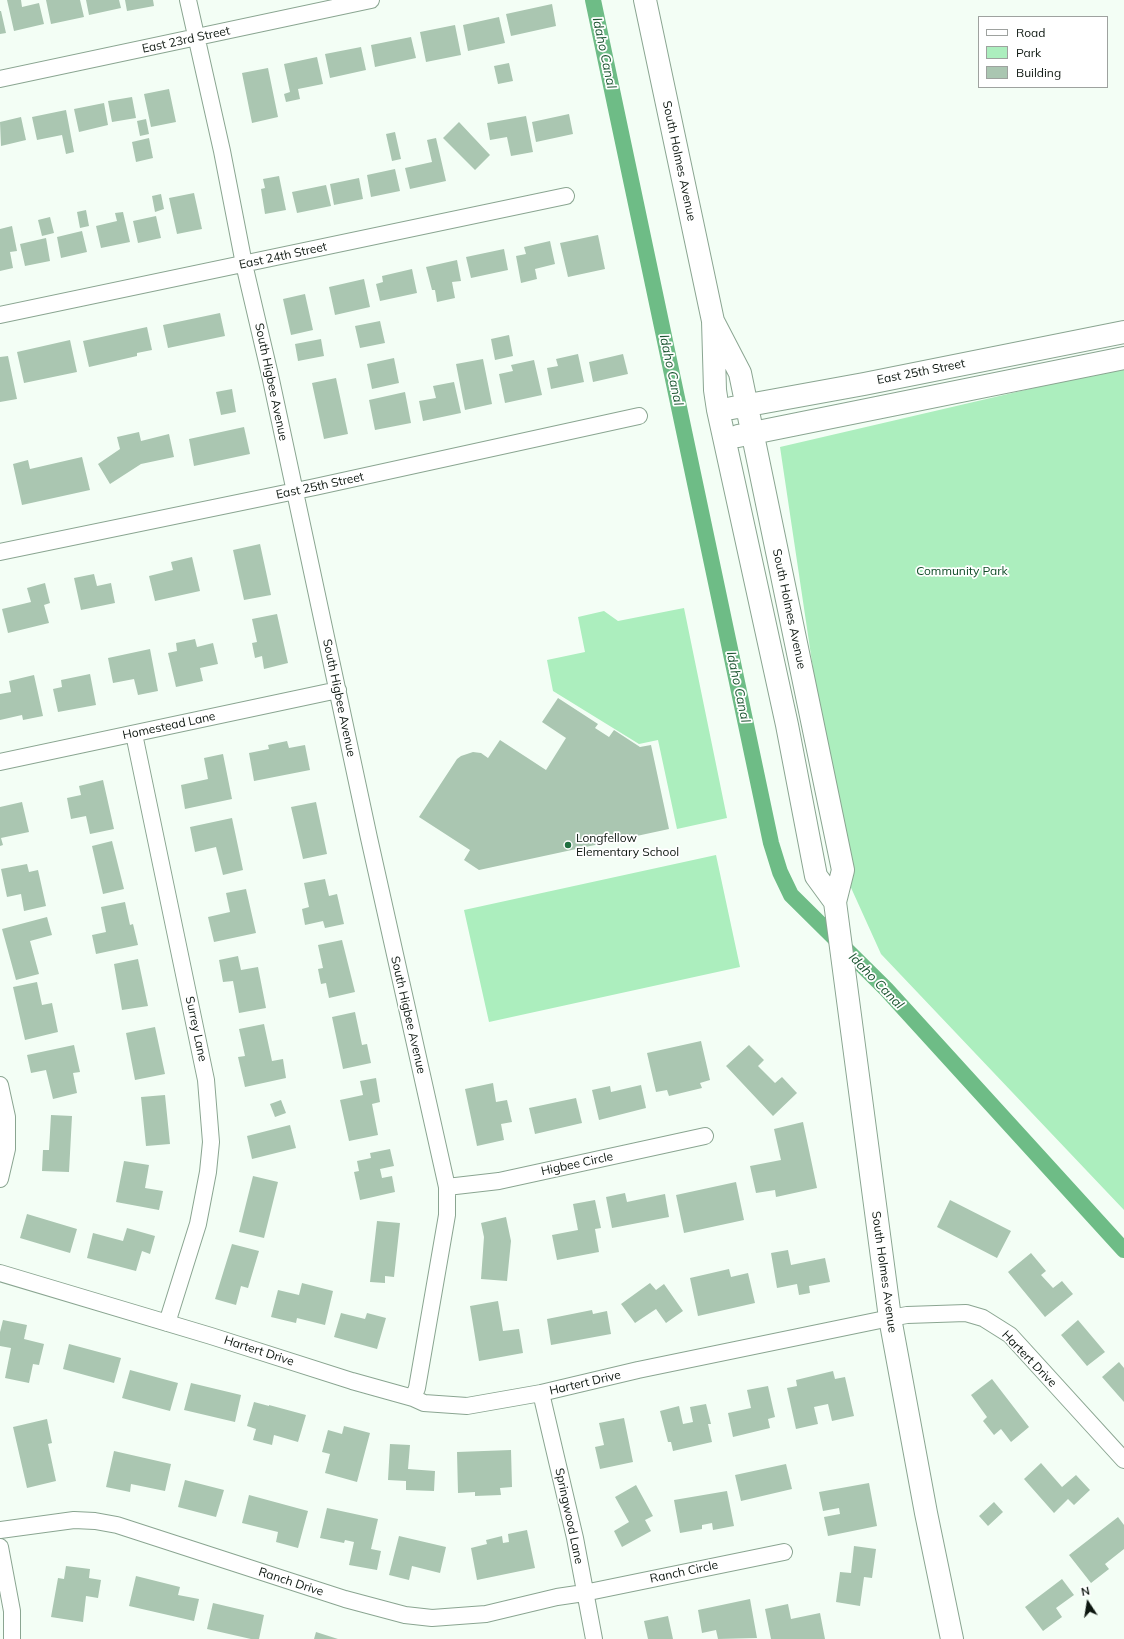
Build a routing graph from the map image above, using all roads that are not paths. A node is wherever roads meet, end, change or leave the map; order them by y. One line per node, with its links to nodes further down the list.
1 (188, 0): 4 (street, South Higbee Avenue)
2 (371, 0): 4 (street, East 23rd Street)
3 (645, 0): 9 (main road, South Holmes Avenue)
4 (197, 37): 5 (street, East 23rd Street); 7 (street, South Higbee Avenue)
5 (0, 79)
6 (566, 196): 7 (street, East 24th Street)
7 (244, 264): 8 (street, East 24th Street); 17 (street, South Higbee Avenue)
8 (0, 315)
9 (713, 321): 12 (main road, South Holmes Avenue); 13 (main road, South Holmes Avenue)
10 (1124, 332): 12 (main road, East 25th Street)
11 (1124, 358): 15 (main road)
12 (746, 405): 13 (main road, East 25th Street); 15 (main road, South Holmes Avenue)
13 (718, 410): 16 (main road, South Holmes Avenue)
14 (639, 416): 17 (street, East 25th Street)
15 (752, 433): 16 (main road); 22 (main road, South Holmes Avenue)
16 (725, 439): 22 (main road, South Holmes Avenue)
17 (294, 491): 18 (street, East 25th Street); 19 (street, South Higbee Avenue)
18 (0, 552)
19 (338, 690): 20 (street, Homestead Lane); 26 (street, South Higbee Avenue)
20 (134, 734): 21 (street, Homestead Lane); 29 (street, Surrey Lane)
21 (0, 762)
22 (835, 902): 28 (main road, South Holmes Avenue)
23 (0, 1085): 25 (street)
24 (705, 1136): 26 (street, Higbee Circle)
25 (0, 1180)
26 (447, 1187): 31 (street, South Higbee Avenue)
27 (0, 1273): 29 (street, Hartert Drive)
28 (890, 1318): 30 (street, Hartert Drive); 32 (street, Hartert Drive); 39 (main road, South Holmes Avenue)
29 (167, 1323): 31 (street, Hartert Drive)
30 (541, 1393): 31 (street, Hartert Drive); 36 (street, Springwood Lane)
31 (413, 1398)
32 (1124, 1460)
33 (0, 1530): 36 (street, Ranch Drive)
34 (0, 1547): 37 (street)
35 (784, 1552): 36 (street, Ranch Circle)
36 (584, 1593): 38 (street, Springwood Lane)
37 (12, 1639)
38 (594, 1639)
39 (952, 1639)

